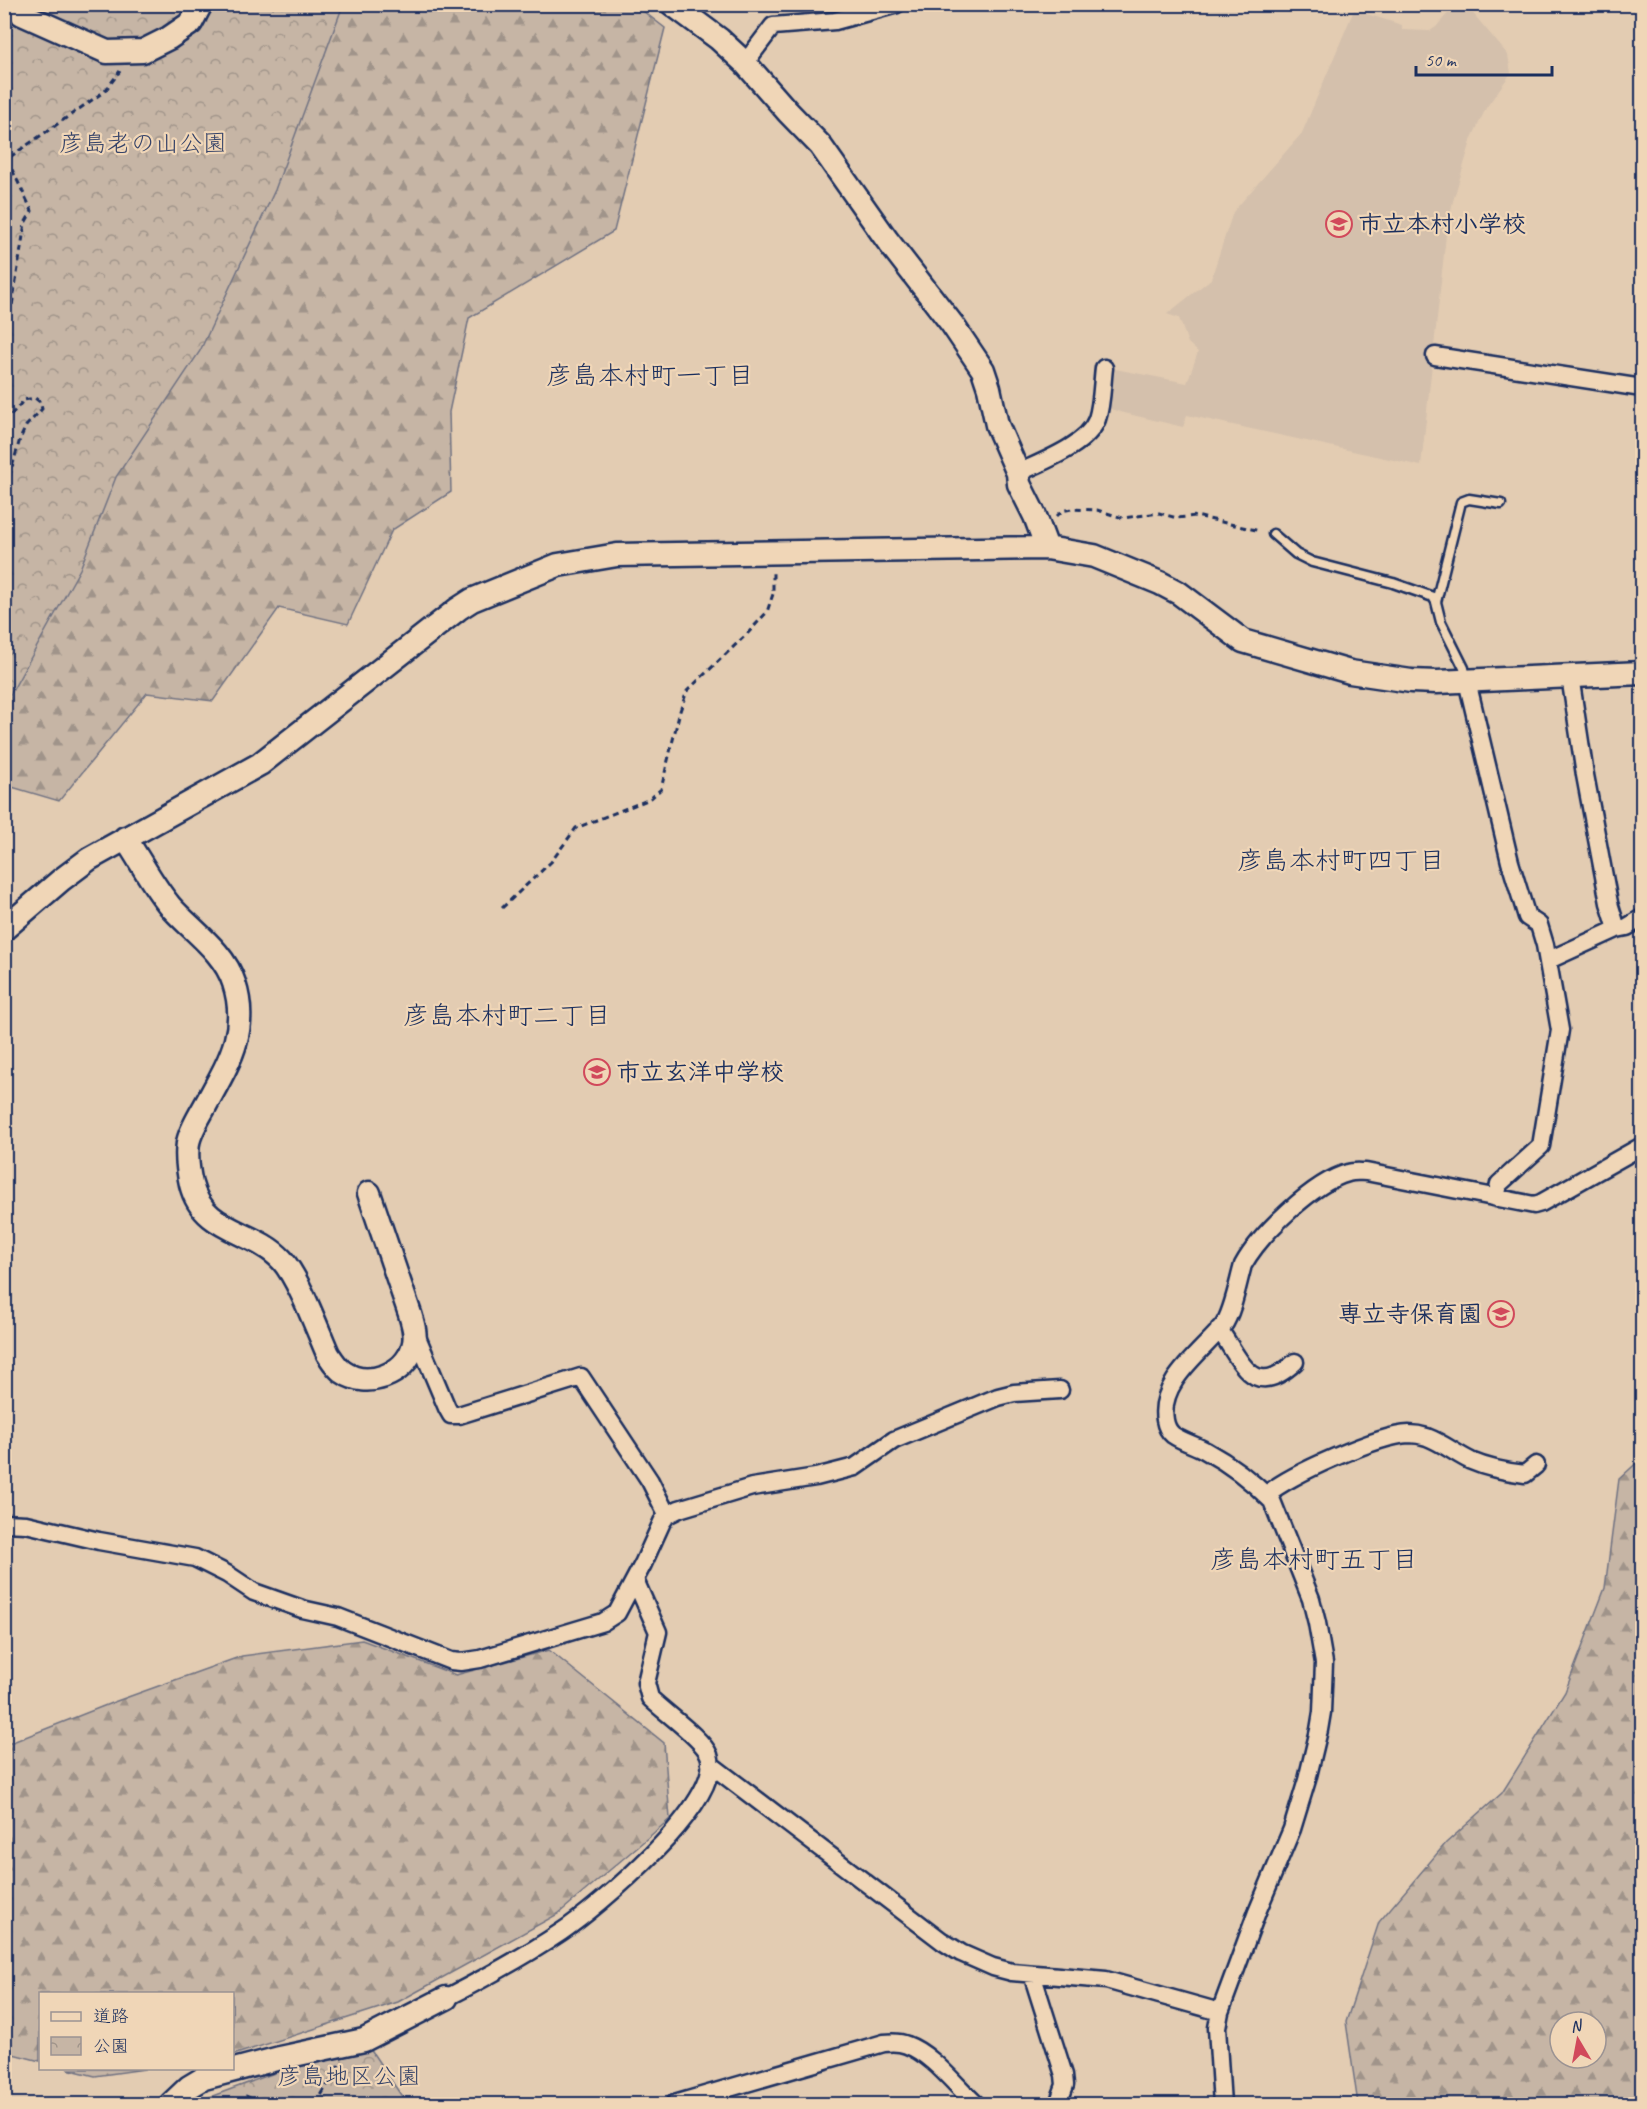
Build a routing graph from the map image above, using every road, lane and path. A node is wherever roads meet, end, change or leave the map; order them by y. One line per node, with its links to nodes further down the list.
1 (201, 4): 4 (street)
2 (672, 4): 5 (street)
3 (897, 4): 5 (street)
4 (22, 14)
5 (745, 63): 14 (street)
6 (121, 68): 7 (path)
7 (7, 159): 8 (path); 9 (path)
8 (4, 165)
9 (4, 324)
10 (1435, 356): 12 (street)
11 (1104, 368): 14 (street)
12 (1642, 388)
13 (4, 423): 15 (path)
14 (1018, 473): 19 (street)
15 (4, 496)
16 (1501, 504): 21 (lane)
17 (1057, 524): 18 (path)
18 (1273, 534): 21 (lane)
19 (1047, 548): 20 (street); 24 (street)
20 (773, 552): 25 (street); 26 (path)
21 (1436, 602): 24 (lane)
22 (1642, 673): 23 (street)
23 (1570, 676): 24 (street); 29 (street)
24 (1467, 681): 30 (street)
25 (125, 838): 28 (street); 35 (street)
26 (502, 908)
27 (1642, 918): 29 (street)
28 (4, 929)
29 (1617, 929): 30 (street)
30 (1549, 960): 33 (street)
31 (1642, 1146): 33 (street)
32 (369, 1193): 35 (street)
33 (1496, 1198): 34 (street)
34 (1219, 1329): 36 (street); 39 (street)
35 (414, 1331): 40 (street)
36 (1294, 1362)
37 (1060, 1389): 40 (street)
38 (1536, 1465): 39 (street)
39 (1266, 1495): 46 (street)
40 (667, 1515): 42 (street)
41 (4, 1523): 42 (street)
42 (635, 1580): 43 (street)
43 (710, 1764): 44 (street); 45 (street)
44 (1032, 1974): 46 (street); 54 (street)
45 (446, 1998): 47 (street)
46 (1220, 2012): 55 (street)
47 (350, 2043): 48 (street); 51 (path)
48 (171, 2104)
49 (239, 2104): 50 (path)
50 (262, 2104)
51 (316, 2104)
52 (674, 2104): 53 (street)
53 (975, 2104)
54 (1058, 2104)
55 (1222, 2104)

